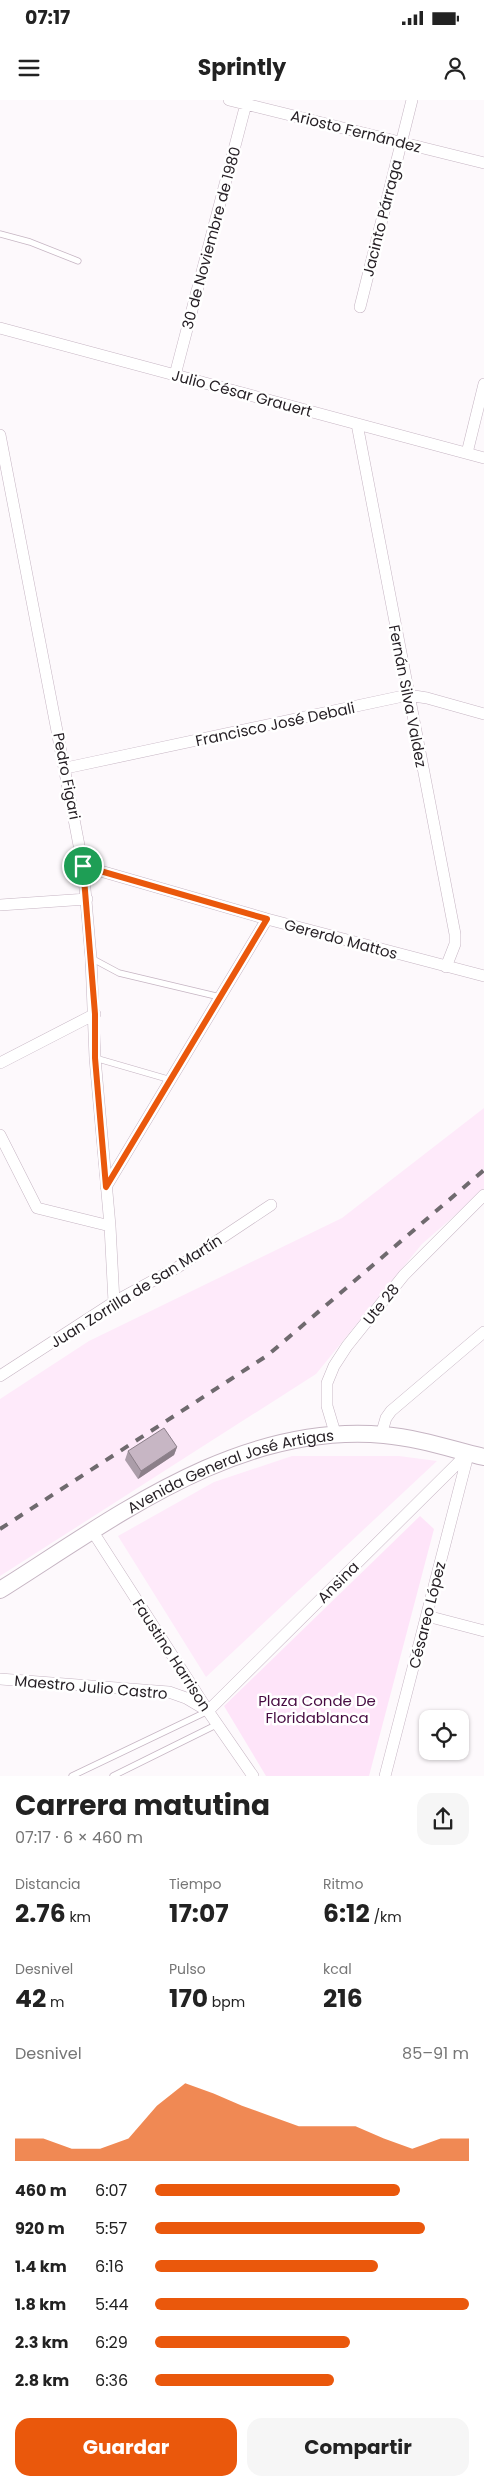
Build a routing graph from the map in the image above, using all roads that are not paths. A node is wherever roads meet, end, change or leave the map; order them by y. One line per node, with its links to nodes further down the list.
1 (228, 100): 3 (street, Ariosto Fernández)
2 (412, 100): 4 (street, Jacinto Párraga)
3 (246, 102): 4 (street, Ariosto Fernández); 10 (street, 30 de Noviembre de 1980)
4 (402, 142): 5 (street, Ariosto Fernández); 8 (street, Jacinto Párraga)
5 (484, 163)
6 (0, 234): 7 (lane)
7 (78, 261)
8 (360, 307)
9 (0, 328): 10 (street, Julio César Grauert)
10 (175, 375): 12 (street, Julio César Grauert)
11 (484, 384): 14 (street)
12 (357, 424): 14 (street, Julio César Grauert); 16 (street, Fernán Silva Valdez)
13 (0, 435): 18 (street, Pedro Figari)
14 (467, 453): 15 (street, Julio César Grauert)
15 (484, 458)
16 (408, 695): 17 (street, Francisco José Debali); 18 (street, Francisco José Debali); 24 (street, Fernán Silva Valdez)
17 (484, 714)
18 (66, 768): 19 (street, Pedro Figari)
19 (83, 866): 20 (street, Pedro Figari); 22 (street, Gererdo Mattos)
20 (87, 899): 21 (street); 23 (street, Pedro Figari)
21 (0, 905)
22 (267, 919): 24 (street, Gererdo Mattos); 26 (street)
23 (91, 958): 26 (lane); 27 (street, Pedro Figari)
24 (446, 967): 25 (street, Gererdo Mattos)
25 (484, 976)
26 (222, 997): 30 (street)
27 (95, 1014): 28 (street, Pedro Figari); 29 (street)
28 (95, 1058): 30 (lane); 32 (street, Pedro Figari)
29 (0, 1063)
30 (171, 1080): 32 (street)
31 (0, 1135): 35 (street)
32 (106, 1187): 35 (street, Pedro Figari)
33 (484, 1195): 40 (street, Ute 28)
34 (271, 1205): 36 (street, Juan Zorrilla de San Martín)
35 (110, 1226): 36 (street, Pedro Figari)
36 (114, 1302): 38 (street, Juan Zorrilla de San Martín)
37 (484, 1332): 39 (street)
38 (0, 1376)
39 (382, 1435): 40 (street, Avenida General José Artigas); 41 (street, Avenida General José Artigas)
40 (336, 1436): 42 (street, Avenida General José Artigas)
41 (476, 1455): 44 (street, Césareo López); 47 (street, Ansina)
42 (93, 1532): 43 (street, Avenida General José Artigas); 47 (street, Faustino Harrison)
43 (0, 1590)
44 (427, 1616): 45 (street); 52 (street, Césareo López)
45 (484, 1631)
46 (0, 1679): 47 (street, Maestro Julio Castro)
47 (208, 1711): 48 (street, Faustino Harrison); 49 (lane)
48 (218, 1724): 50 (lane); 51 (street, Faustino Harrison)
49 (72, 1776)
50 (113, 1776)
51 (253, 1776)
52 (385, 1776)

